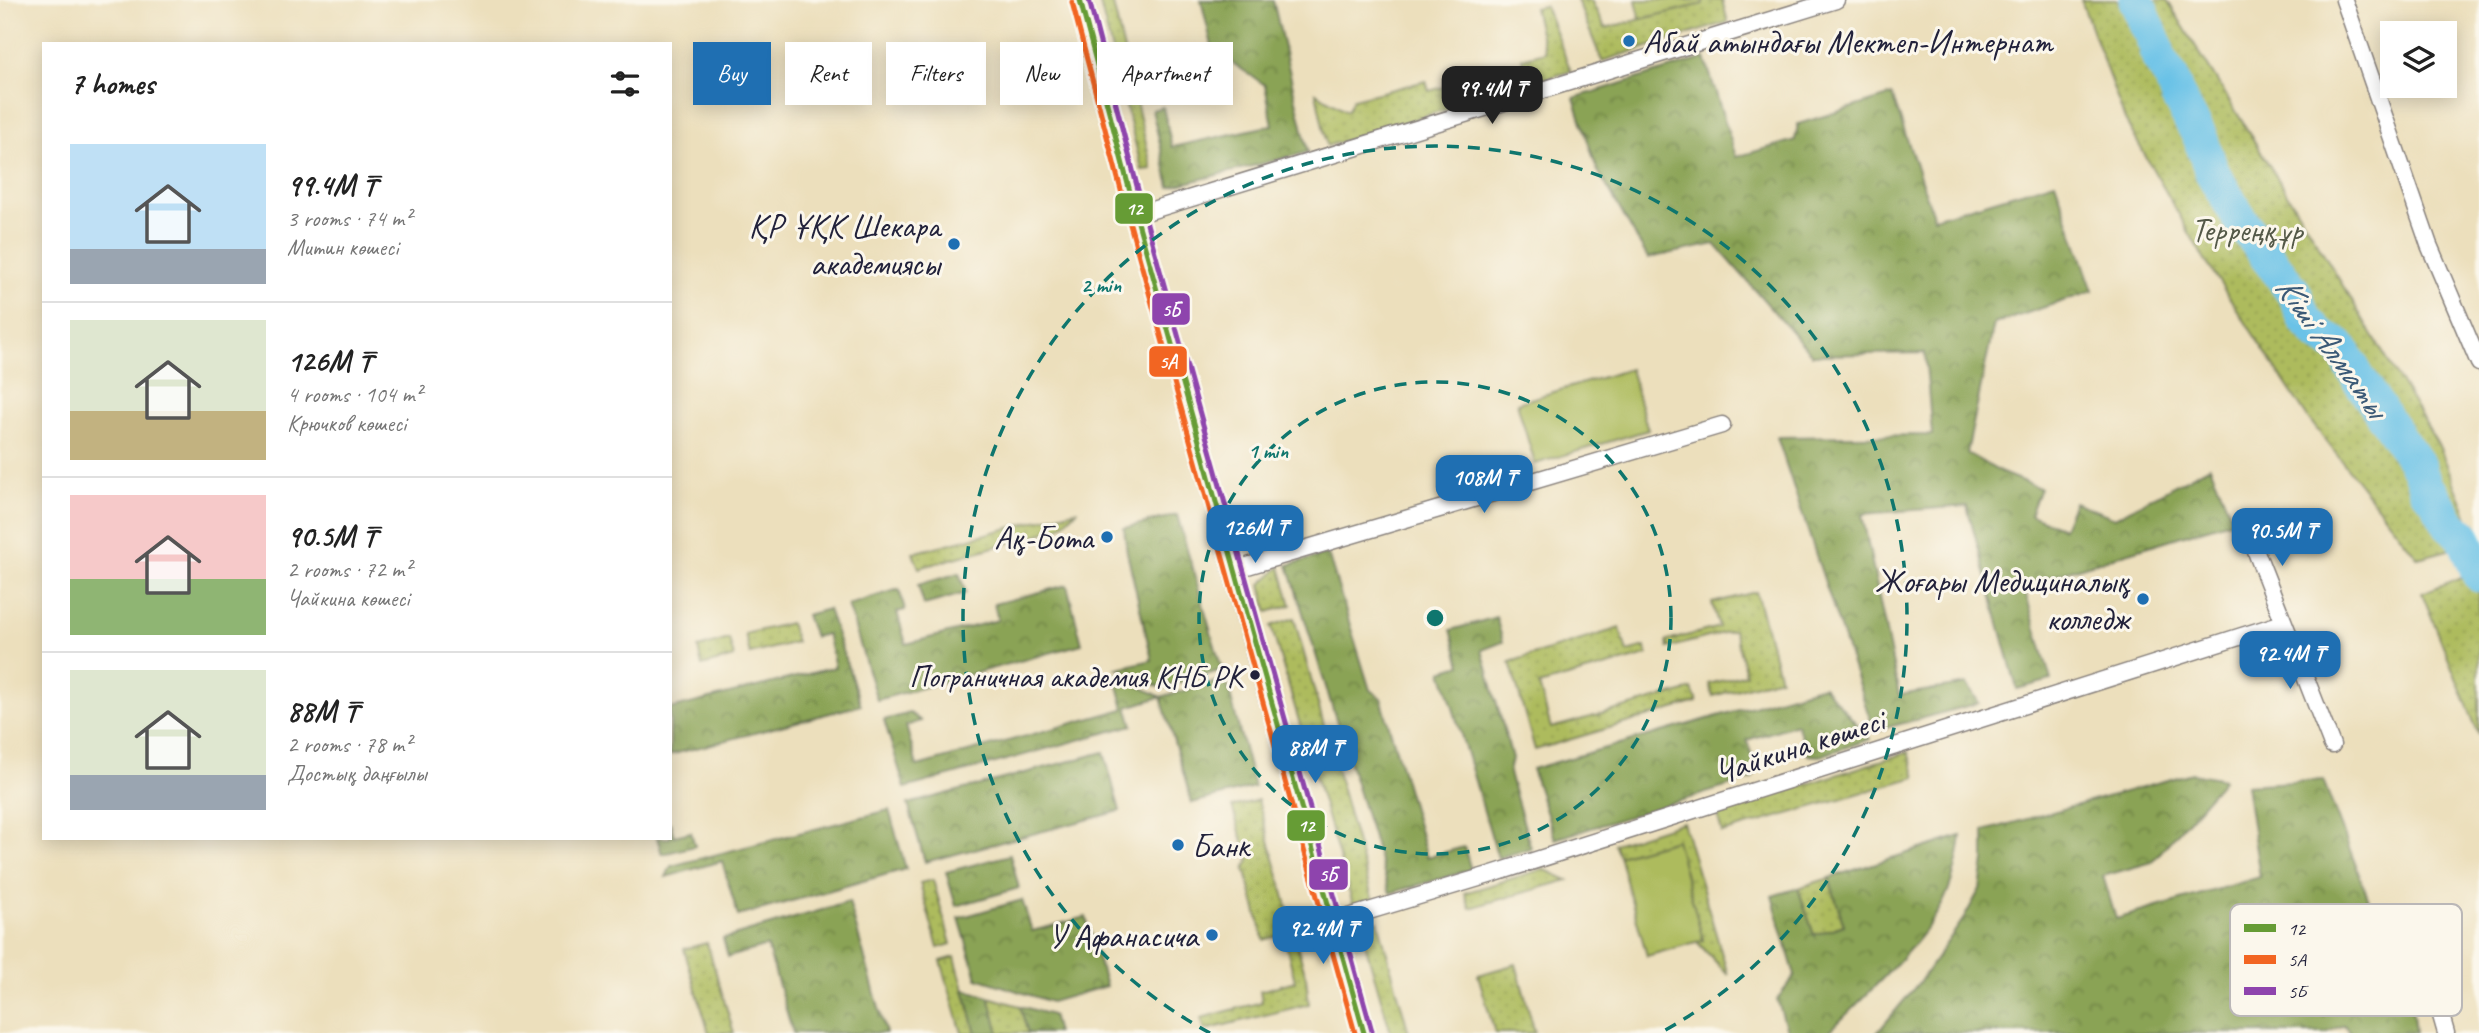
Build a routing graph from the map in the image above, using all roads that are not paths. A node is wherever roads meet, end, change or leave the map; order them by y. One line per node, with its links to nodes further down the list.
1 (1080, 0): 4 (main road)
2 (1836, 0): 4 (street)
3 (2344, 0): 5 (street)
4 (1136, 215): 8 (main road)
5 (2479, 363)
6 (1723, 425): 8 (street)
7 (2246, 526): 9 (street)
8 (1234, 570): 11 (main road)
9 (2283, 623): 10 (street); 11 (street, Чайкина көшесі)
10 (2332, 745)
11 (1332, 922): 13 (main road)
12 (2441, 1016): 14 (street)
13 (1364, 1033)
14 (2446, 1033)

